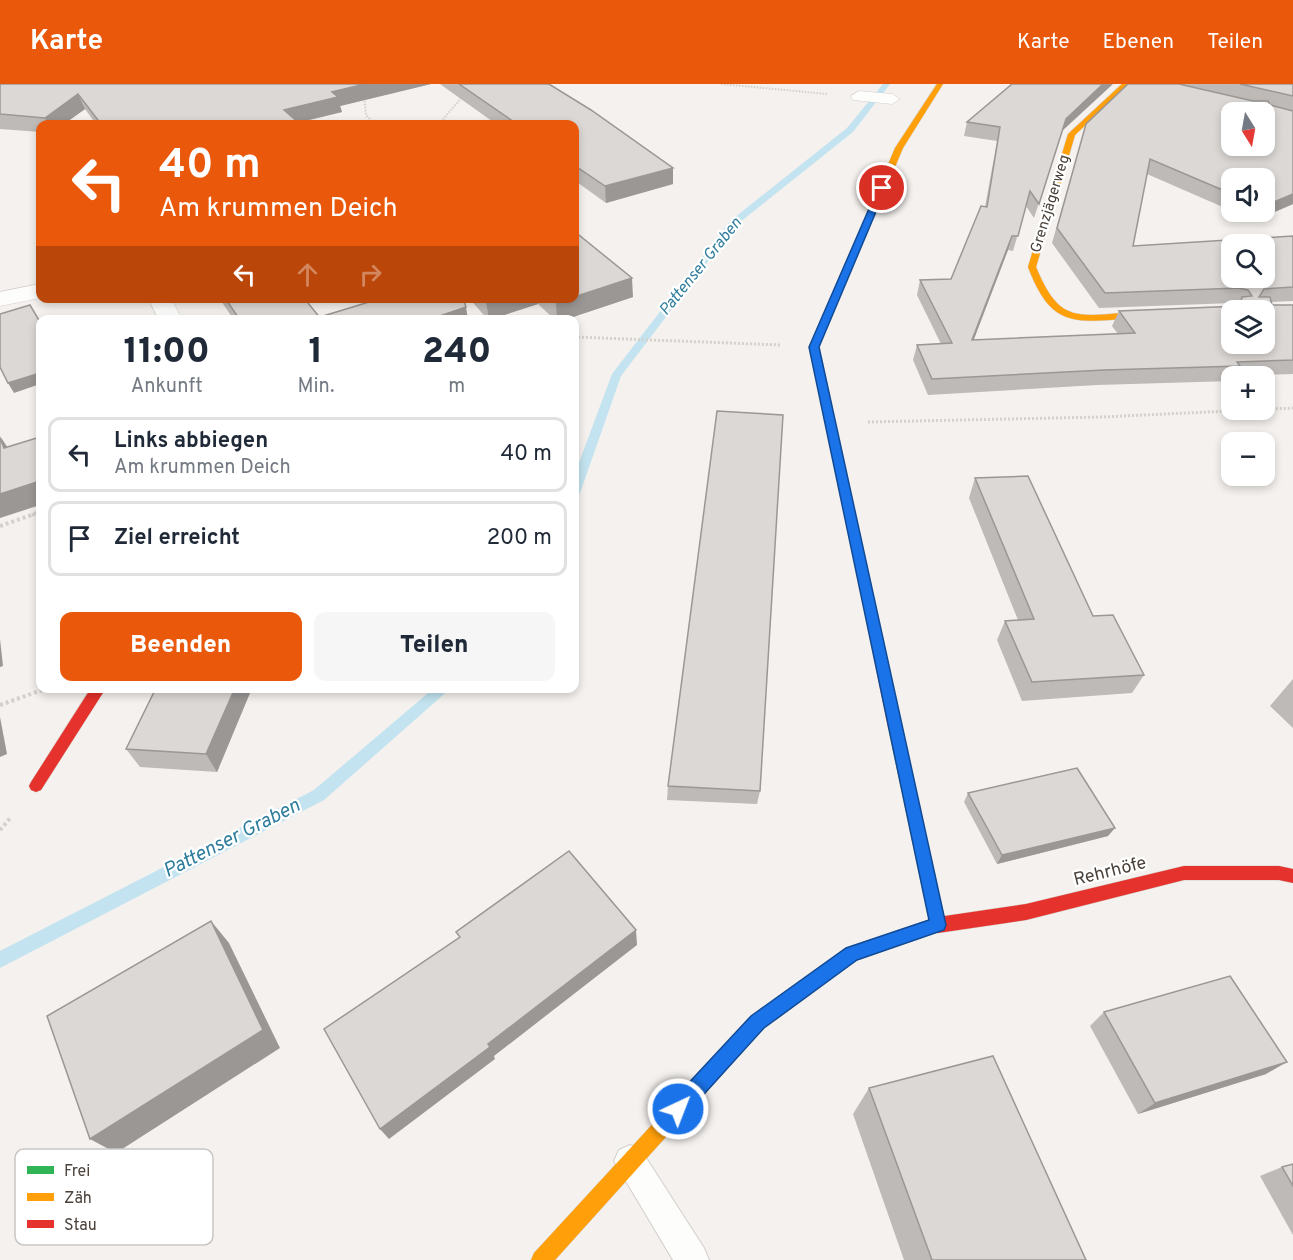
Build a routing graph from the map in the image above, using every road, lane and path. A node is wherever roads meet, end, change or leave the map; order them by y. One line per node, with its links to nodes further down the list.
1 (721, 84): 6 (path)
2 (940, 84): 14 (street)
3 (1126, 84): 12 (street, Grenzjägerweg)
4 (358, 90): 8 (path)
5 (466, 92): 9 (path)
6 (859, 96): 7 (street)
7 (892, 99)
8 (370, 120)
9 (442, 120)
10 (36, 292): 11 (street)
11 (0, 299)
12 (1221, 312)
13 (579, 337): 14 (path)
14 (814, 347): 16 (street)
15 (1293, 408): 16 (path)
16 (831, 422): 24 (street)
17 (36, 513): 18 (path)
18 (0, 526)
19 (36, 692): 21 (path)
20 (96, 693): 22 (street)
21 (0, 705)
22 (36, 786)
23 (1293, 876): 24 (street, Rehrhöfe)
24 (938, 925): 25 (street, Rehrhöfe)
25 (630, 1161): 26 (street, Rehrhöfe); 27 (lane)
26 (541, 1260)
27 (692, 1260)

